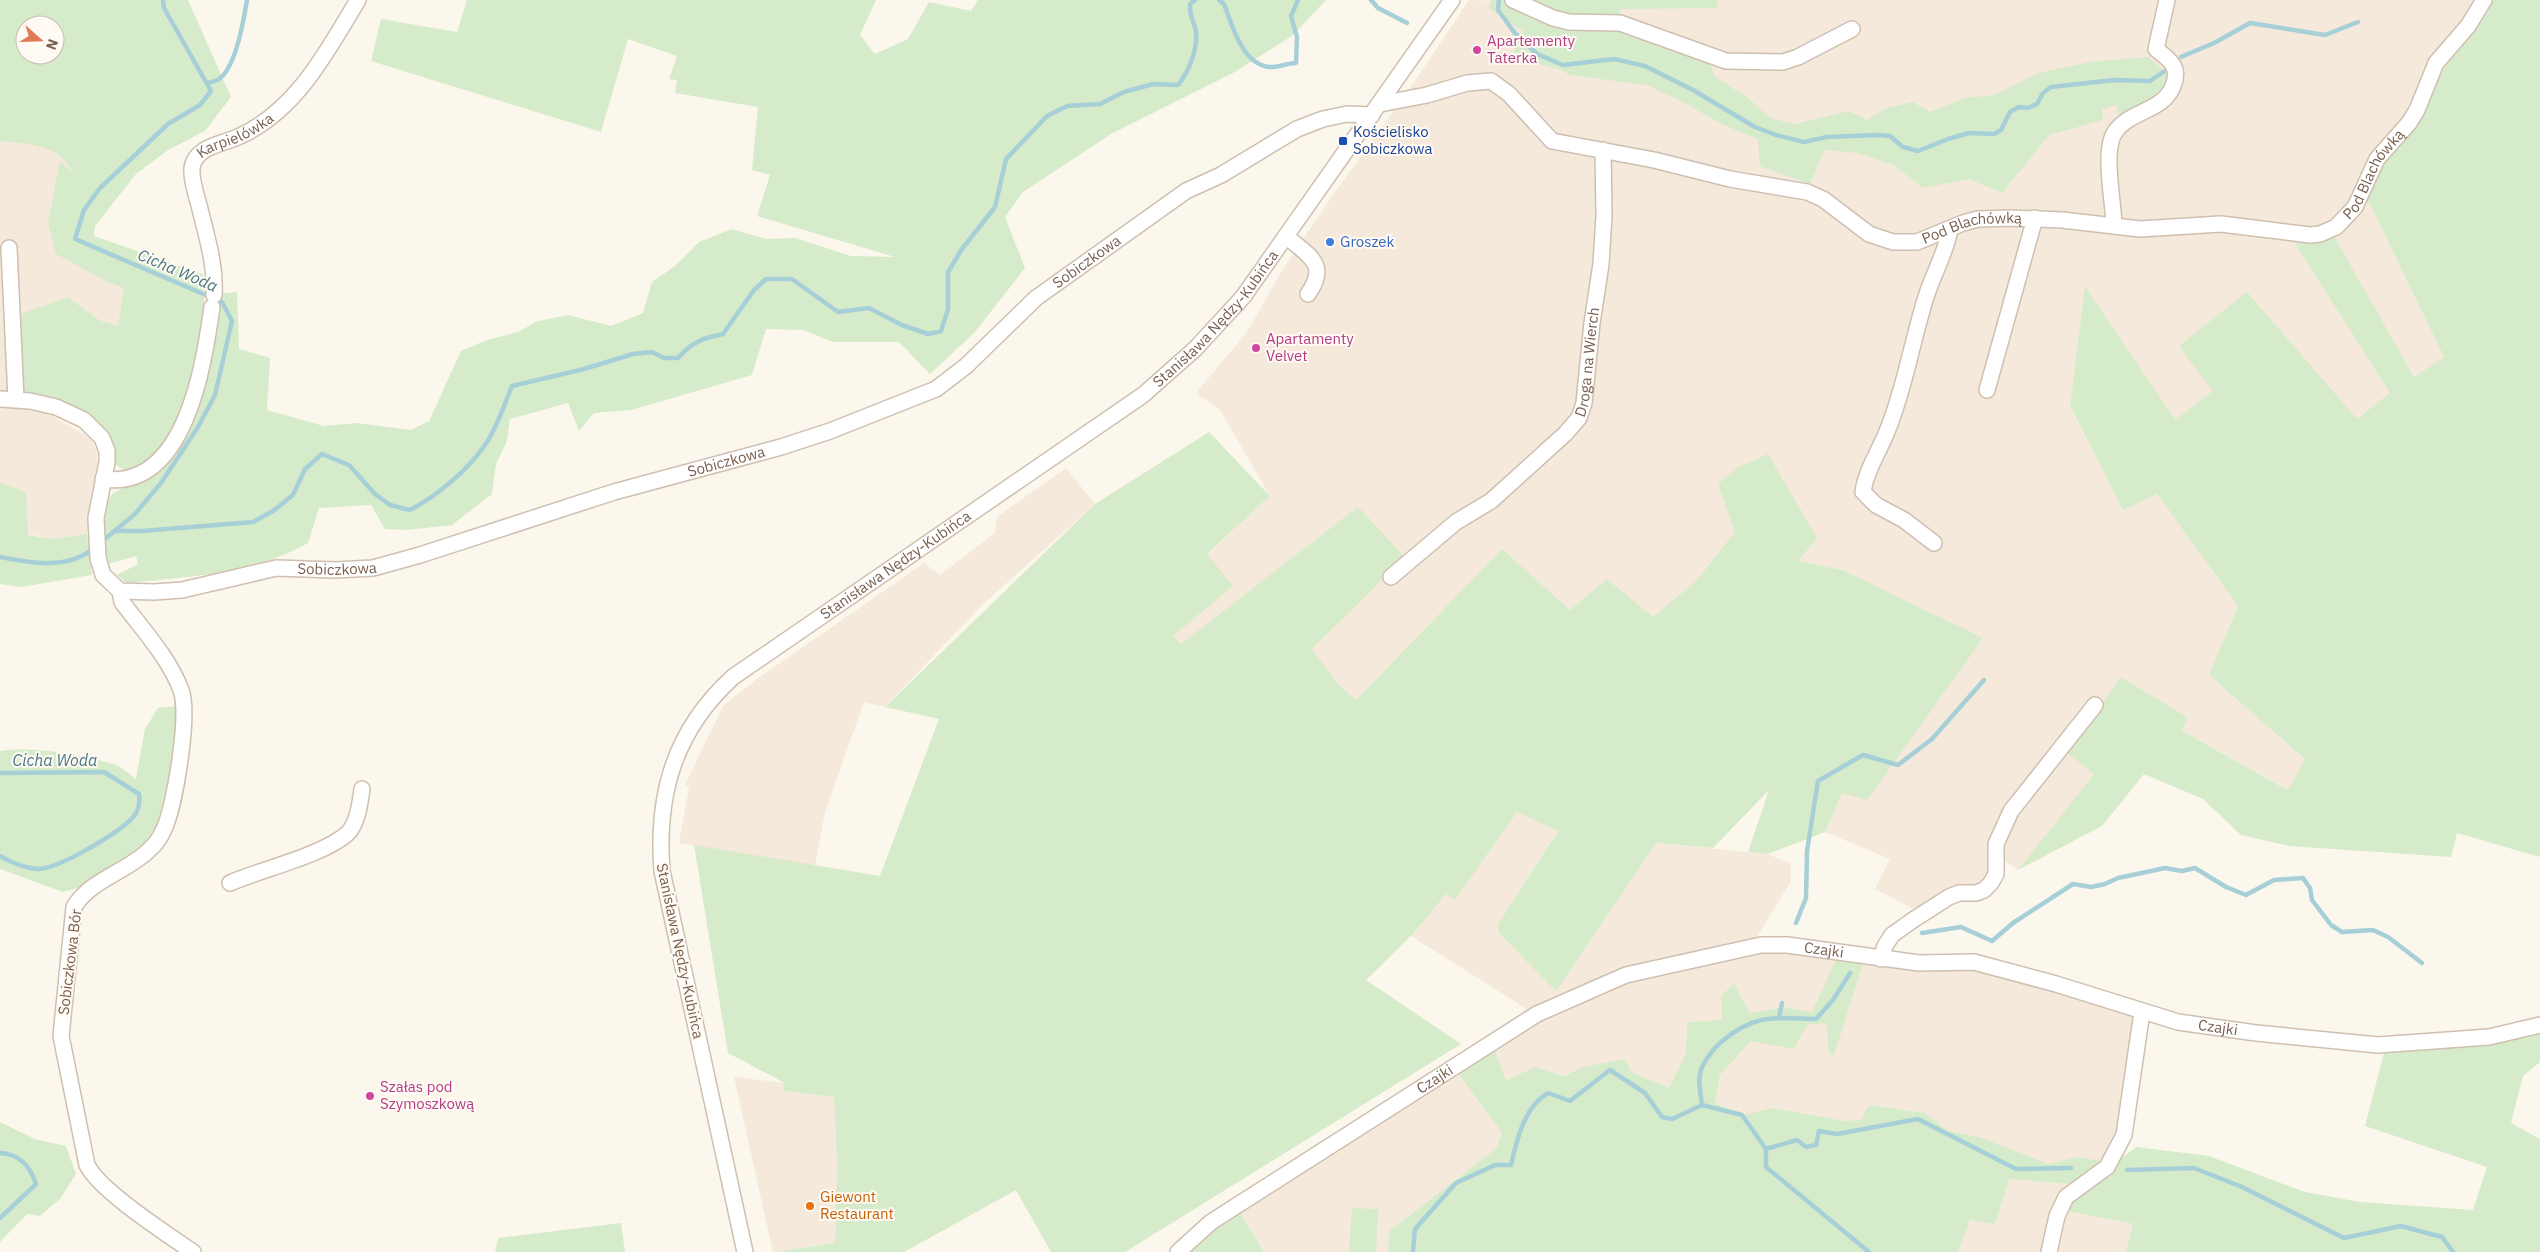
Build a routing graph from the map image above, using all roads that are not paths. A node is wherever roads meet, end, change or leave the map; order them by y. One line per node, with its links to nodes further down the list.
1 (358, 0): 18 (street, Karpielówka)
2 (1452, 0): 7 (street, Stanisława Nędzy-Kubińca)
3 (1513, 0): 6 (street)
4 (2167, 0): 10 (street)
5 (2484, 0): 10 (street, Pod Blachówką)
6 (1852, 29)
7 (1376, 110): 8 (street, Pod Blachówką); 12 (street, Stanisława Nędzy-Kubińca); 21 (street, Sobiczkowa)
8 (1604, 150): 11 (street, Pod Blachówką); 20 (street, Droga na Wierch)
9 (2035, 218): 10 (street, Pod Blachówką); 11 (street, Pod Blachówką); 15 (street)
10 (2114, 226)
11 (1950, 229): 19 (street)
12 (1286, 237): 14 (street); 29 (street, Stanisława Nędzy-Kubińca)
13 (9, 248): 17 (street)
14 (1308, 294)
15 (1987, 390)
16 (0, 399): 17 (street)
17 (16, 400): 18 (street)
18 (103, 478): 21 (street)
19 (1934, 543)
20 (1391, 576)
21 (120, 591): 28 (street, Sobiczkowa Bór)
22 (2094, 705): 25 (street)
23 (362, 789): 24 (street)
24 (230, 883)
25 (1881, 959): 26 (street, Czajki); 30 (street, Czajki)
26 (2142, 1012): 27 (street, Czajki); 31 (street)
27 (2540, 1025)
28 (193, 1252)
29 (745, 1252)
30 (1178, 1252)
31 (2049, 1252)

